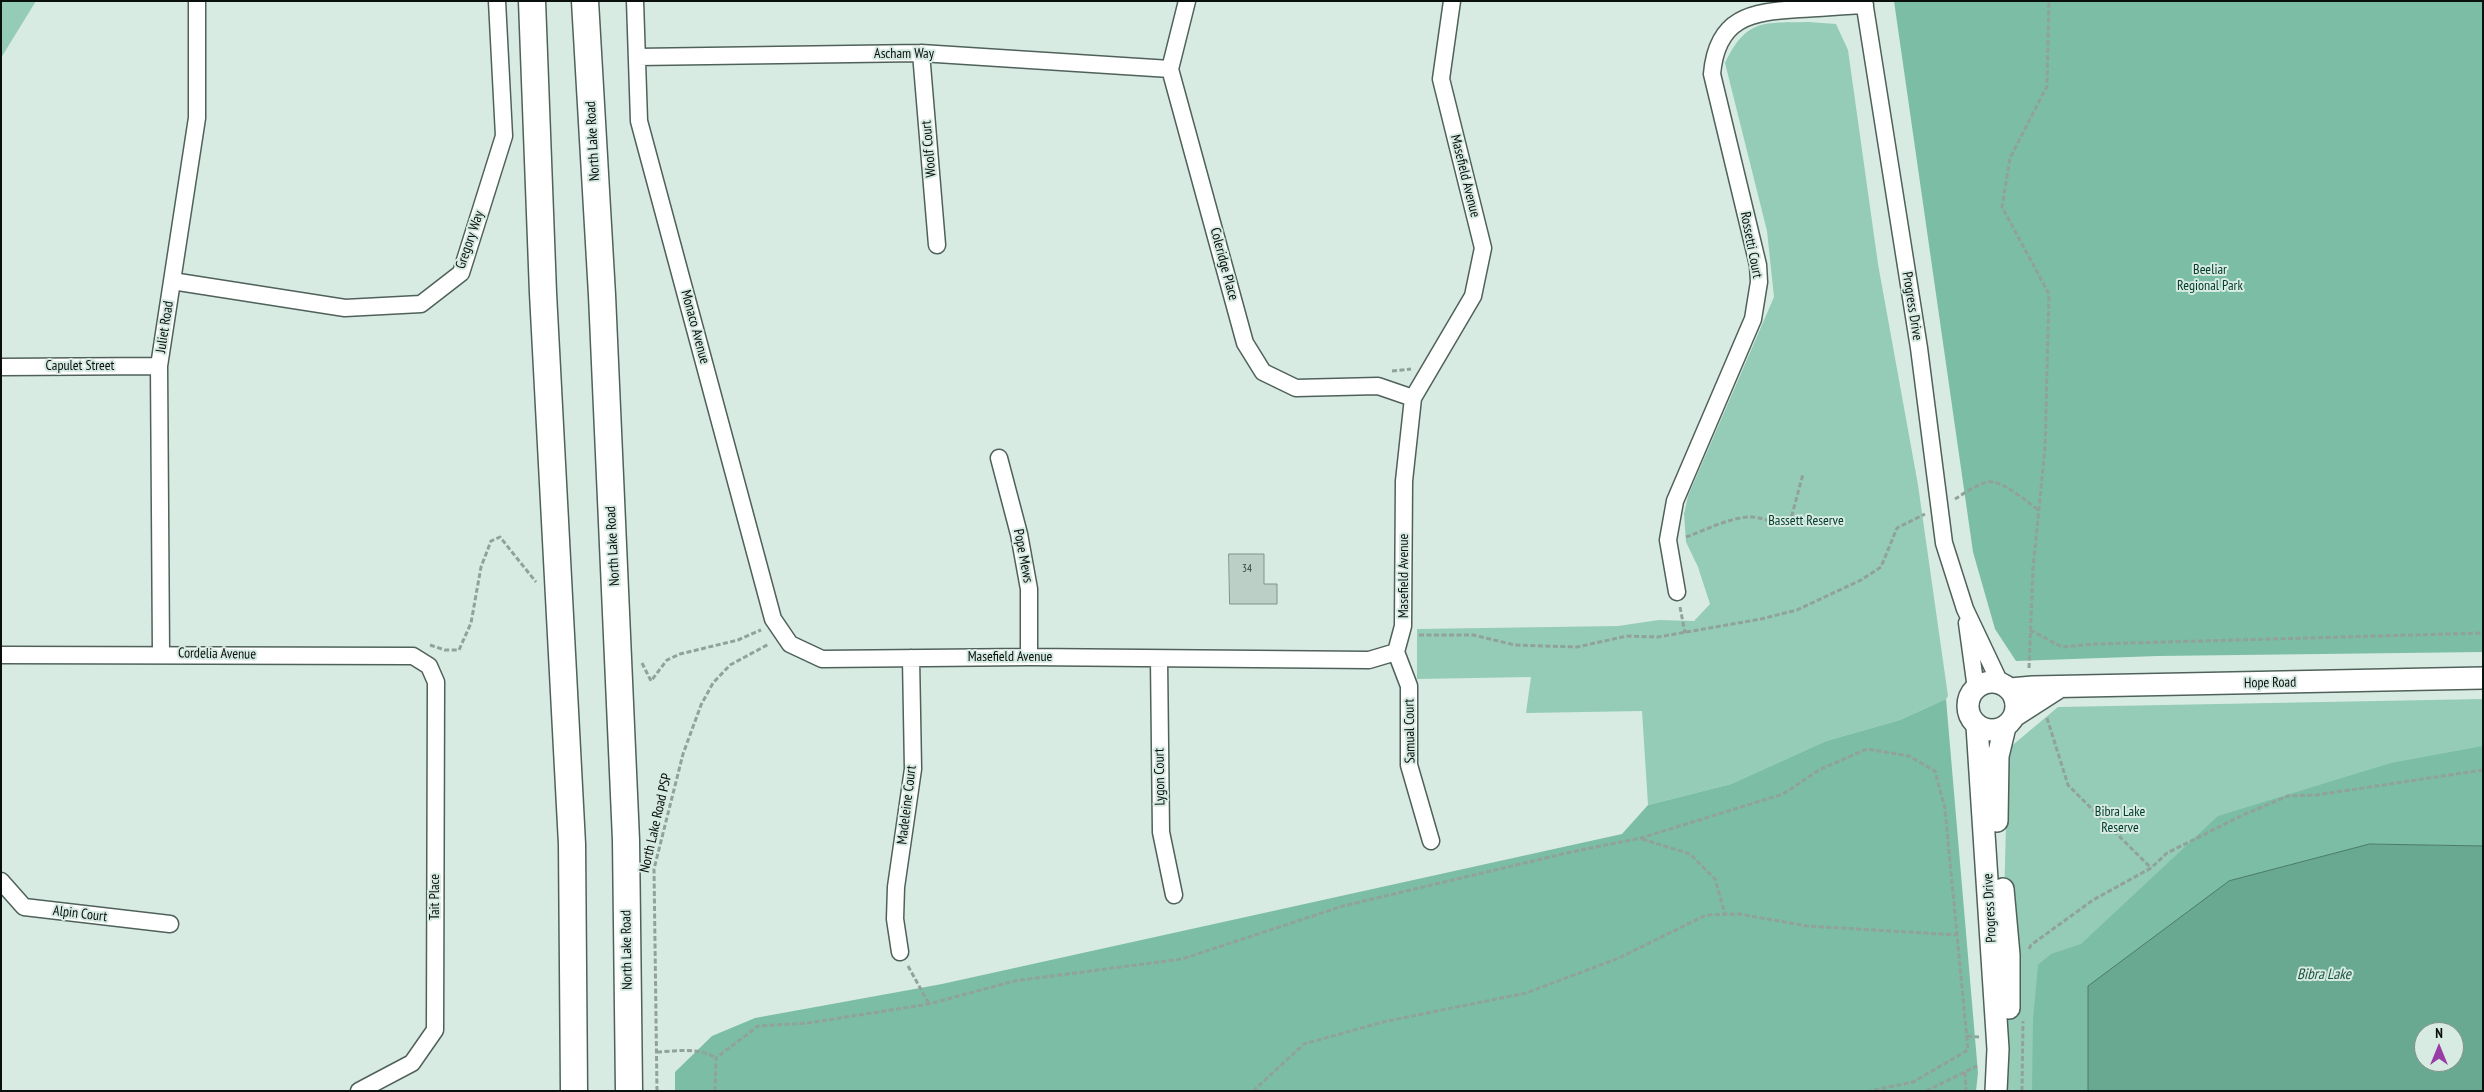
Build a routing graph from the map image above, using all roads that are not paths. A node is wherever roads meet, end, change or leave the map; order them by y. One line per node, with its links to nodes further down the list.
1 (197, 1): 13 (street, Juliet Road)
2 (497, 1): 13 (street, Gregory Way)
3 (532, 1): 40 (main road)
4 (585, 1): 41 (main road, North Lake Road)
5 (635, 1): 10 (street, Monaco Avenue)
6 (1187, 1): 11 (street, Coleridge Place)
7 (1452, 1): 16 (street, Masefield Avenue)
8 (1865, 3): 18 (street, Rossetti Court); 19 (street, Progress Drive)
9 (921, 53): 10 (street, Ascham Way); 11 (street, Ascham Way); 12 (street, Woolf Court)
10 (637, 58): 20 (street, Monaco Avenue)
11 (1170, 69): 16 (street, Coleridge Place)
12 (937, 245)
13 (172, 281): 14 (street, Juliet Road)
14 (159, 366): 15 (street, Capulet Street); 23 (street, Juliet Road)
15 (1, 367)
16 (1413, 398): 21 (street, Masefield Avenue)
17 (999, 458): 24 (street, Pope Mews)
18 (1677, 592)
19 (1965, 609): 29 (street, Progress Drive); 31 (street, Progress Drive)
20 (784, 635): 25 (street, Masefield Avenue)
21 (1396, 652): 26 (street, Masefield Avenue); 34 (street, Samual Court)
22 (1, 654): 23 (street, Cordelia Avenue)
23 (160, 654): 27 (street, Cordelia Avenue)
24 (1029, 657): 25 (street, Masefield Avenue); 26 (street, Masefield Avenue)
25 (911, 658): 38 (street, Madeleine Court)
26 (1159, 659): 36 (street, Lygon Court)
27 (430, 666): 39 (street, Tait Place)
28 (2483, 678): 30 (street, Hope Road)
29 (2005, 686): 30 (street, Hope Road); 31 (street); 32 (street)
30 (2058, 688): 32 (street)
31 (1976, 689): 33 (street)
32 (2010, 721): 33 (street); 43 (street, Progress Drive)
33 (1977, 726): 42 (street, Progress Drive)
34 (1431, 841)
35 (1, 881): 37 (street, Alpin Court)
36 (1174, 895)
37 (170, 924)
38 (900, 952)
39 (360, 1091)
40 (574, 1091)
41 (628, 1091)
42 (1996, 1091)
43 (2010, 1091)

